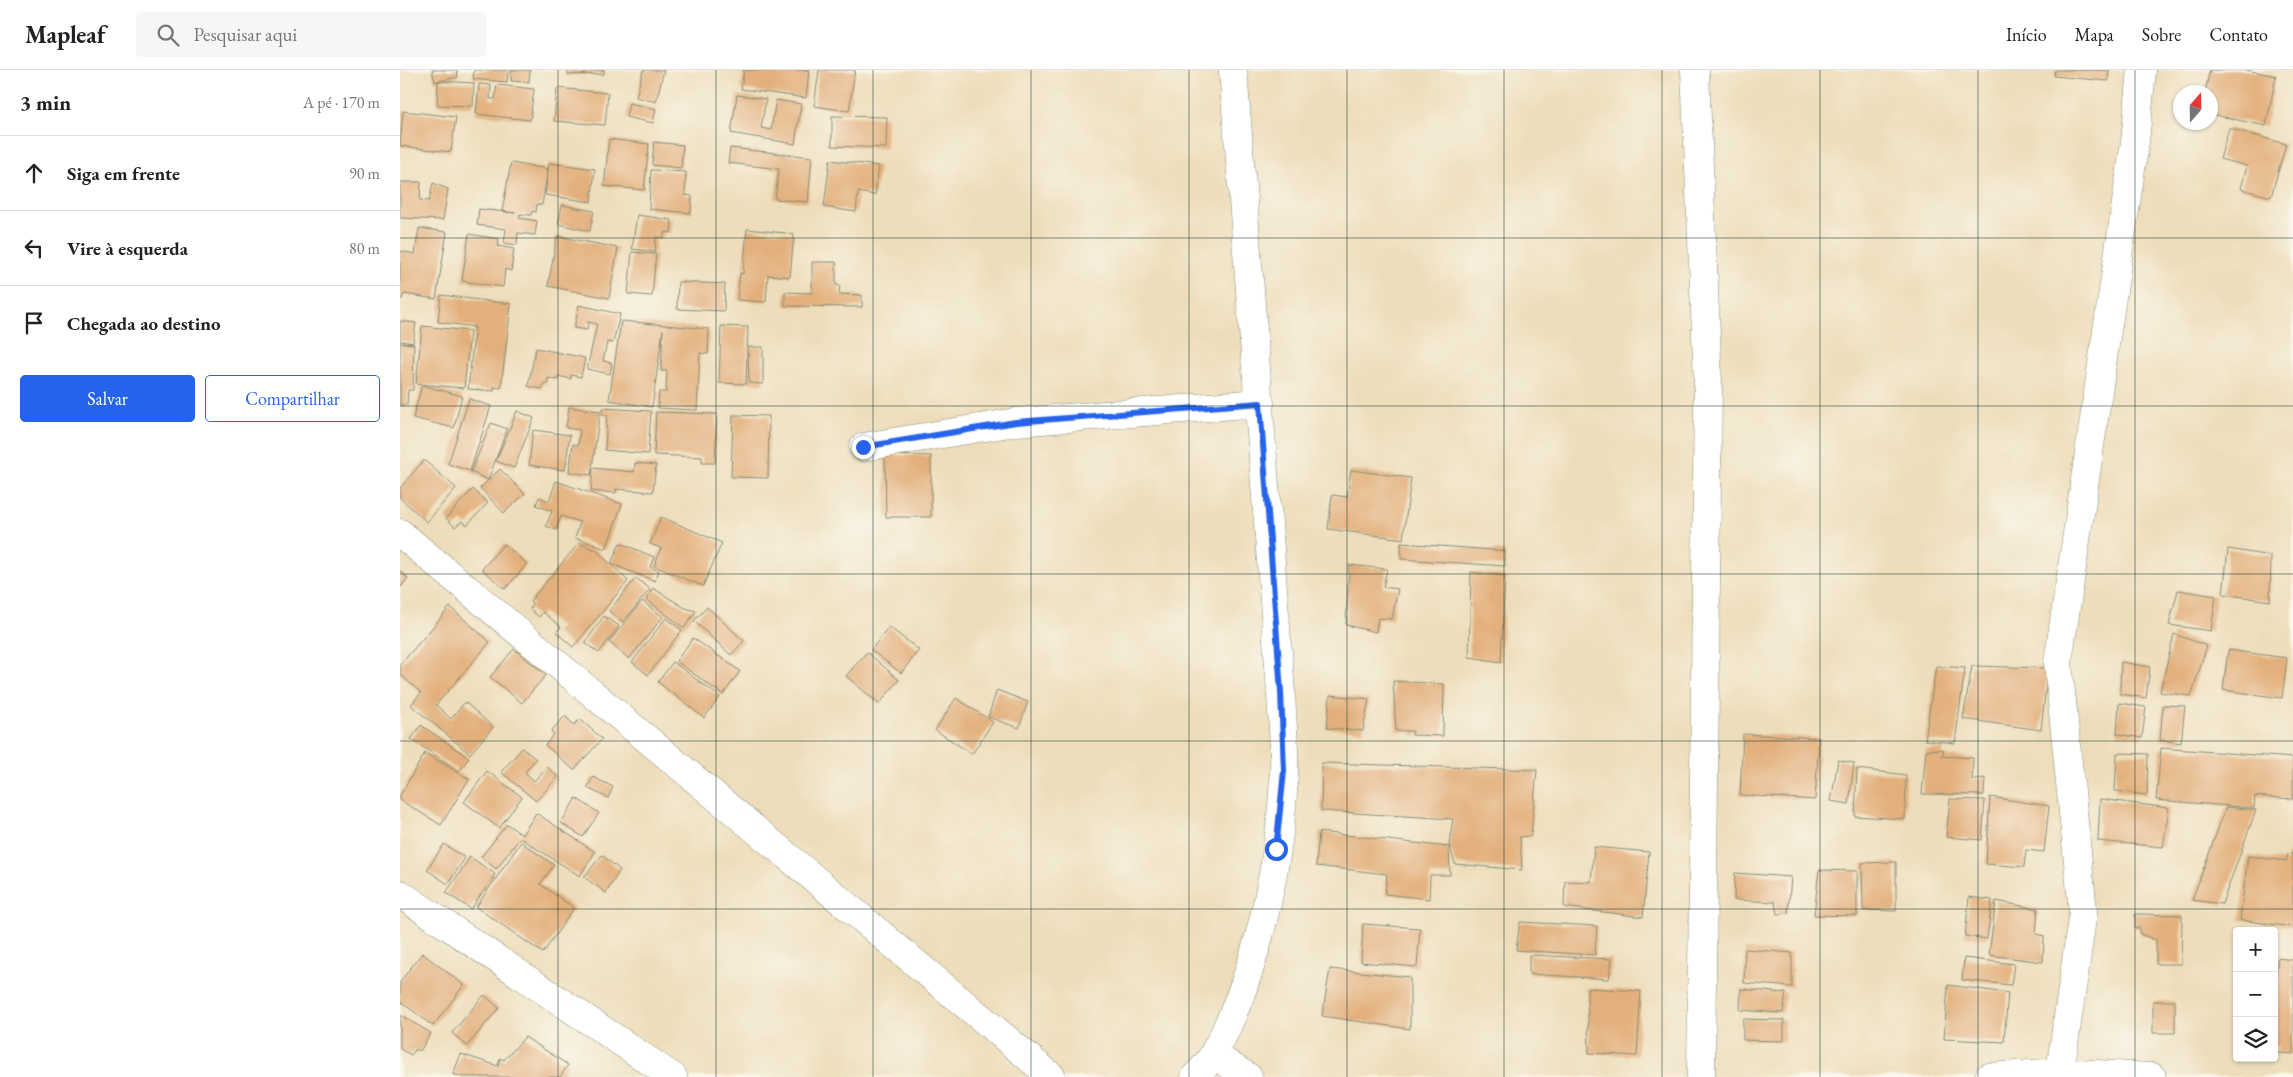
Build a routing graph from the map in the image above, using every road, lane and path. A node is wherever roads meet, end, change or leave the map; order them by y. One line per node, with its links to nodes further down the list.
1 (1233, 70): 4 (street)
2 (1695, 70): 14 (street)
3 (2142, 70): 9 (street)
4 (1260, 403): 5 (street); 8 (street)
5 (863, 447)
6 (400, 533): 11 (street)
7 (400, 894): 10 (street)
8 (1214, 1055): 12 (street); 13 (street)
9 (2060, 1072): 15 (street); 16 (street)
10 (673, 1077)
11 (1052, 1077)
12 (1195, 1077)
13 (1248, 1077)
14 (1701, 1077)
15 (1989, 1077)
16 (2152, 1077)

